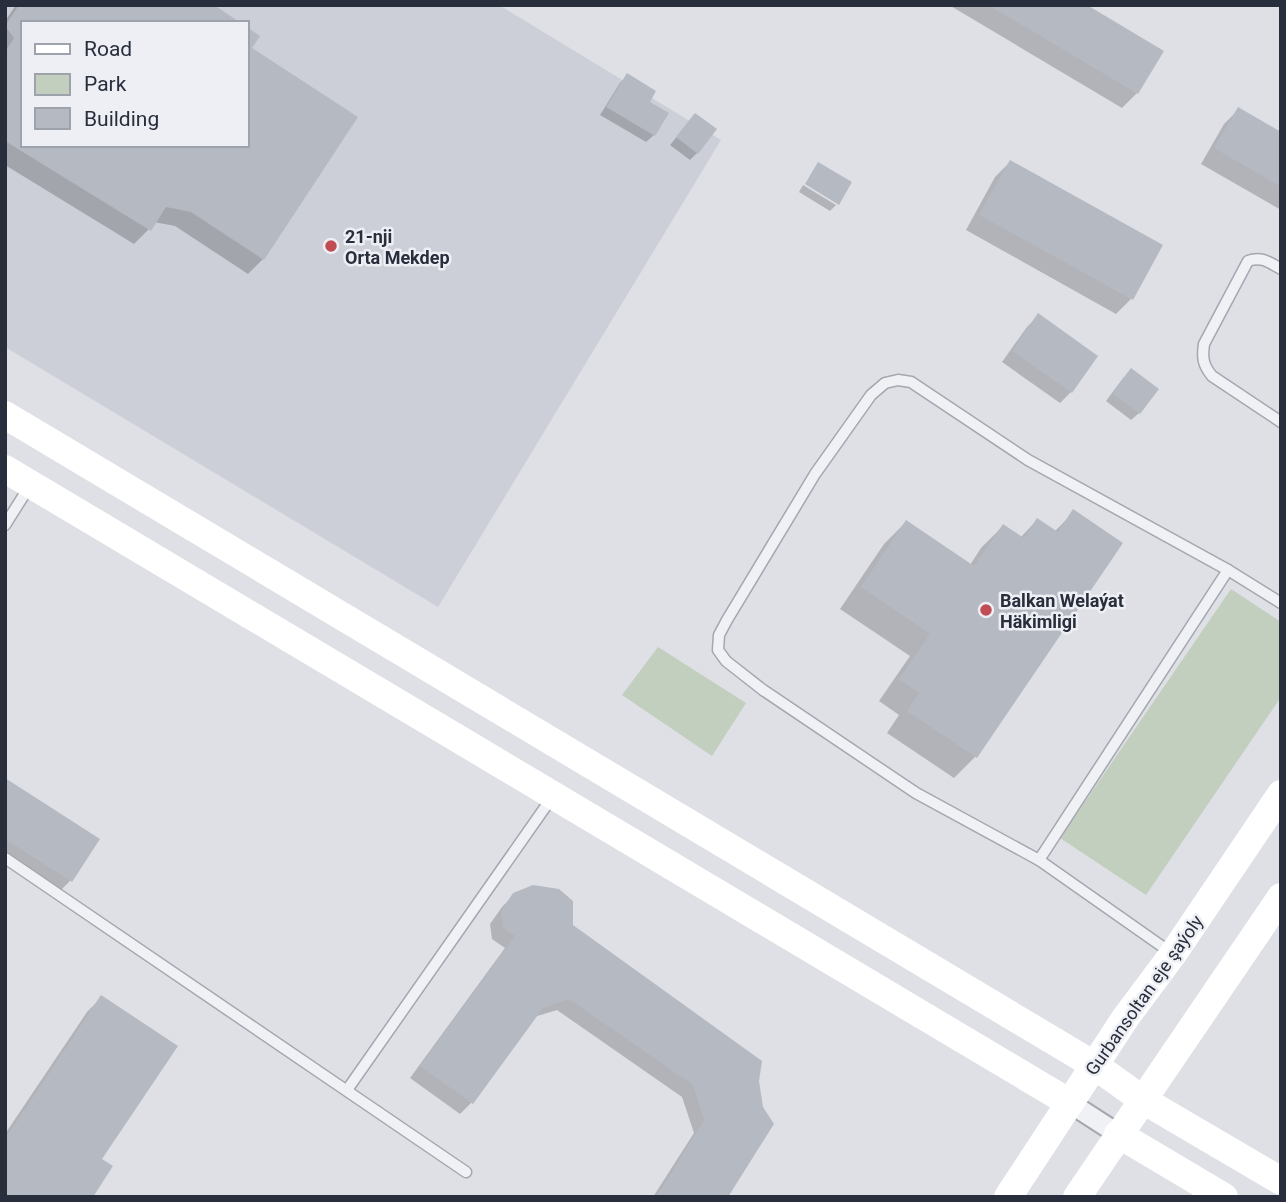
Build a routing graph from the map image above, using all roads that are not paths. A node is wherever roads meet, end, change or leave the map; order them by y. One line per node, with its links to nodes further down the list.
1 (1281, 269): 3 (lane)
2 (5, 415): 15 (street)
3 (1281, 422)
4 (5, 470): 5 (street)
5 (31, 485): 6 (lane); 10 (street)
6 (5, 525)
7 (1228, 570): 8 (lane); 12 (lane); 12 (lane)
8 (1281, 603)
9 (1281, 794): 14 (street, Gurbansoltan eje şaýoly)
10 (553, 796): 16 (lane); 18 (street)
11 (5, 858): 16 (lane)
12 (1040, 860): 14 (lane)
13 (1281, 897): 17 (street)
14 (1173, 954): 15 (street, Gurbansoltan eje şaýoly)
15 (1094, 1065): 17 (street); 18 (street, Gurbansoltan eje şaýoly)
16 (347, 1090): 20 (lane)
17 (1143, 1100): 19 (street); 21 (street)
18 (1070, 1103): 19 (street); 22 (street, Gurbansoltan eje şaýoly)
19 (1118, 1134): 23 (street); 24 (street)
20 (466, 1172)
21 (1281, 1181)
22 (1008, 1197)
23 (1077, 1197)
24 (1224, 1197)

